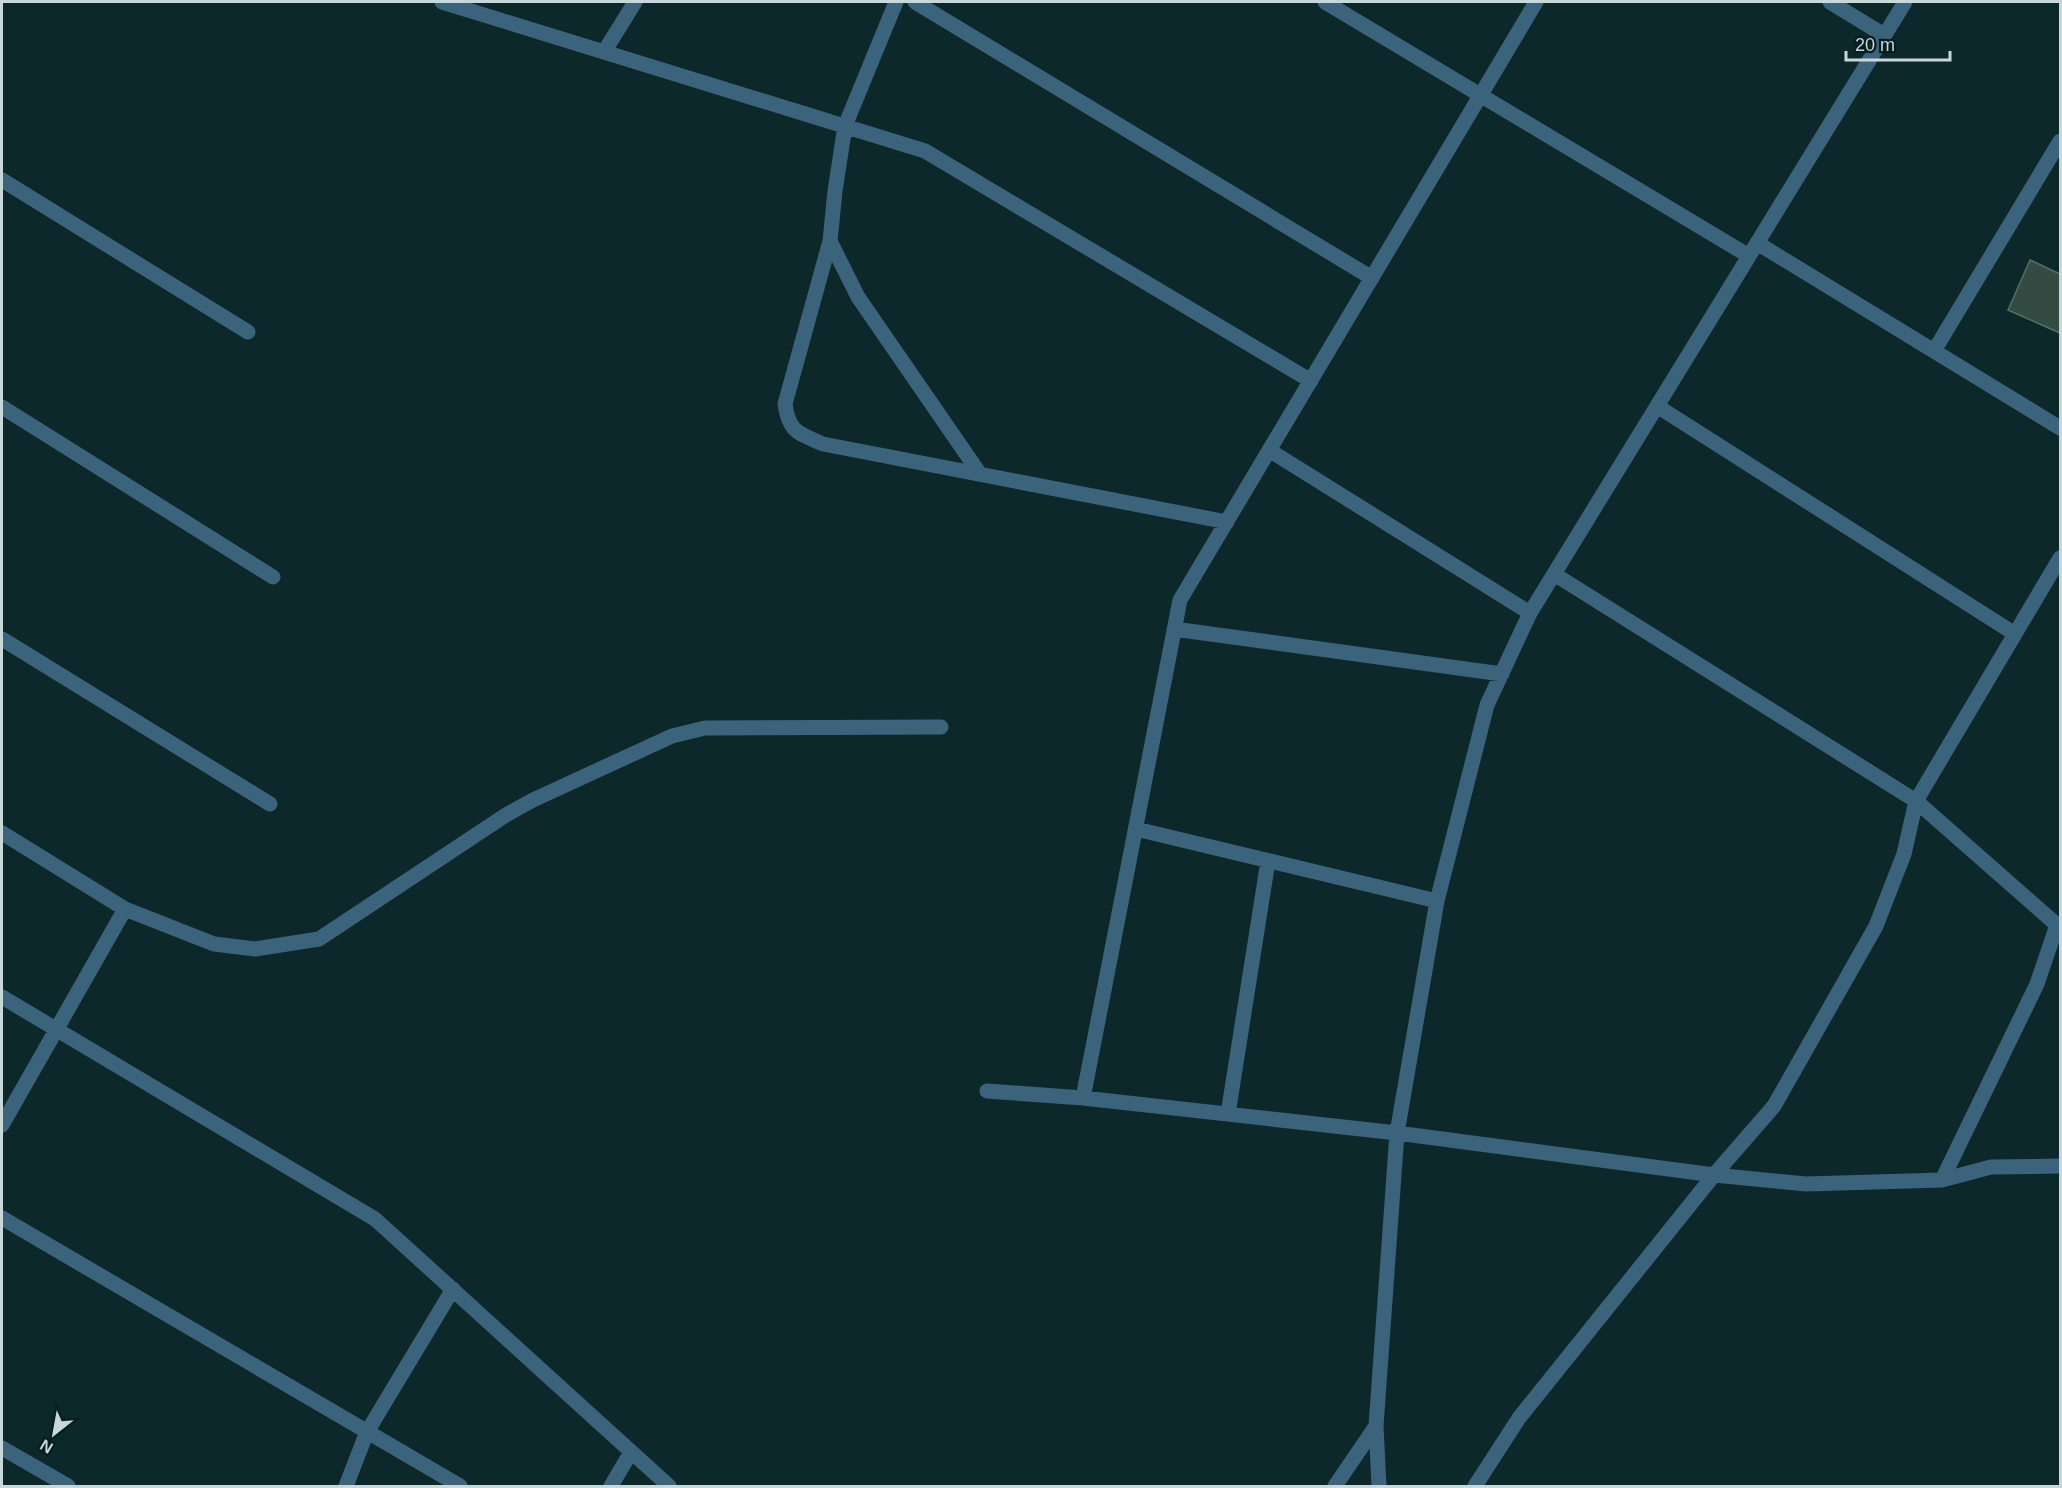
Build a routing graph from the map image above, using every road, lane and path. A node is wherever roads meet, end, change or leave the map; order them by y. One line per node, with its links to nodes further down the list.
1 (442, 2): 10 (street)
2 (635, 2): 10 (street)
3 (896, 2): 12 (street)
4 (915, 2): 18 (street)
5 (1325, 2): 11 (street)
6 (1536, 2): 11 (street)
7 (1830, 2): 9 (street)
8 (1905, 2): 9 (street)
9 (1884, 35): 17 (street)
10 (604, 52): 12 (street)
11 (1481, 95): 17 (street); 18 (street)
12 (845, 126): 16 (street); 21 (street)
13 (2061, 141): 14 (street)
14 (2056, 158): 20 (street)
15 (2, 180): 19 (street)
16 (830, 242): 26 (street); 26 (street)
17 (1753, 250): 20 (street); 22 (street)
18 (1372, 278): 21 (street)
19 (248, 333)
20 (1934, 351): 24 (street)
21 (1311, 381): 25 (street)
22 (1657, 406): 29 (street); 33 (street)
23 (2, 407): 30 (street)
24 (2061, 428)
25 (1269, 450): 27 (street); 31 (street)
26 (980, 474): 27 (street)
27 (1227, 522): 32 (street)
28 (2061, 558): 33 (street)
29 (1554, 574): 31 (street); 37 (street)
30 (273, 576)
31 (1530, 613): 35 (street)
32 (1174, 629): 35 (street); 39 (street)
33 (2015, 634): 37 (street)
34 (2, 639): 38 (street)
35 (1502, 674): 42 (street)
36 (941, 727): 43 (street)
37 (1916, 801): 44 (street); 53 (street)
38 (270, 804)
39 (1136, 829): 41 (street); 48 (street)
40 (2, 833): 43 (street)
41 (1268, 861): 42 (street); 49 (street)
42 (1437, 901): 51 (street)
43 (125, 909): 46 (street)
44 (2059, 926): 54 (street)
45 (2, 997): 46 (street)
46 (56, 1030): 50 (street); 56 (street)
47 (987, 1091): 48 (street)
48 (1083, 1098): 49 (street)
49 (1228, 1114): 51 (street)
50 (2, 1125)
51 (1397, 1133): 53 (street); 57 (street)
52 (2061, 1166): 54 (street)
53 (1714, 1175): 54 (street); 68 (street)
54 (1942, 1180)
55 (2, 1218): 58 (street)
56 (453, 1289): 58 (street); 60 (street)
57 (1376, 1426): 66 (street); 67 (street)
58 (367, 1432): 62 (street); 63 (street)
59 (2, 1448): 61 (street)
60 (631, 1452): 64 (street); 65 (street)
61 (68, 1486)
62 (346, 1486)
63 (460, 1486)
64 (611, 1486)
65 (669, 1486)
66 (1335, 1486)
67 (1379, 1486)
68 (1475, 1486)

